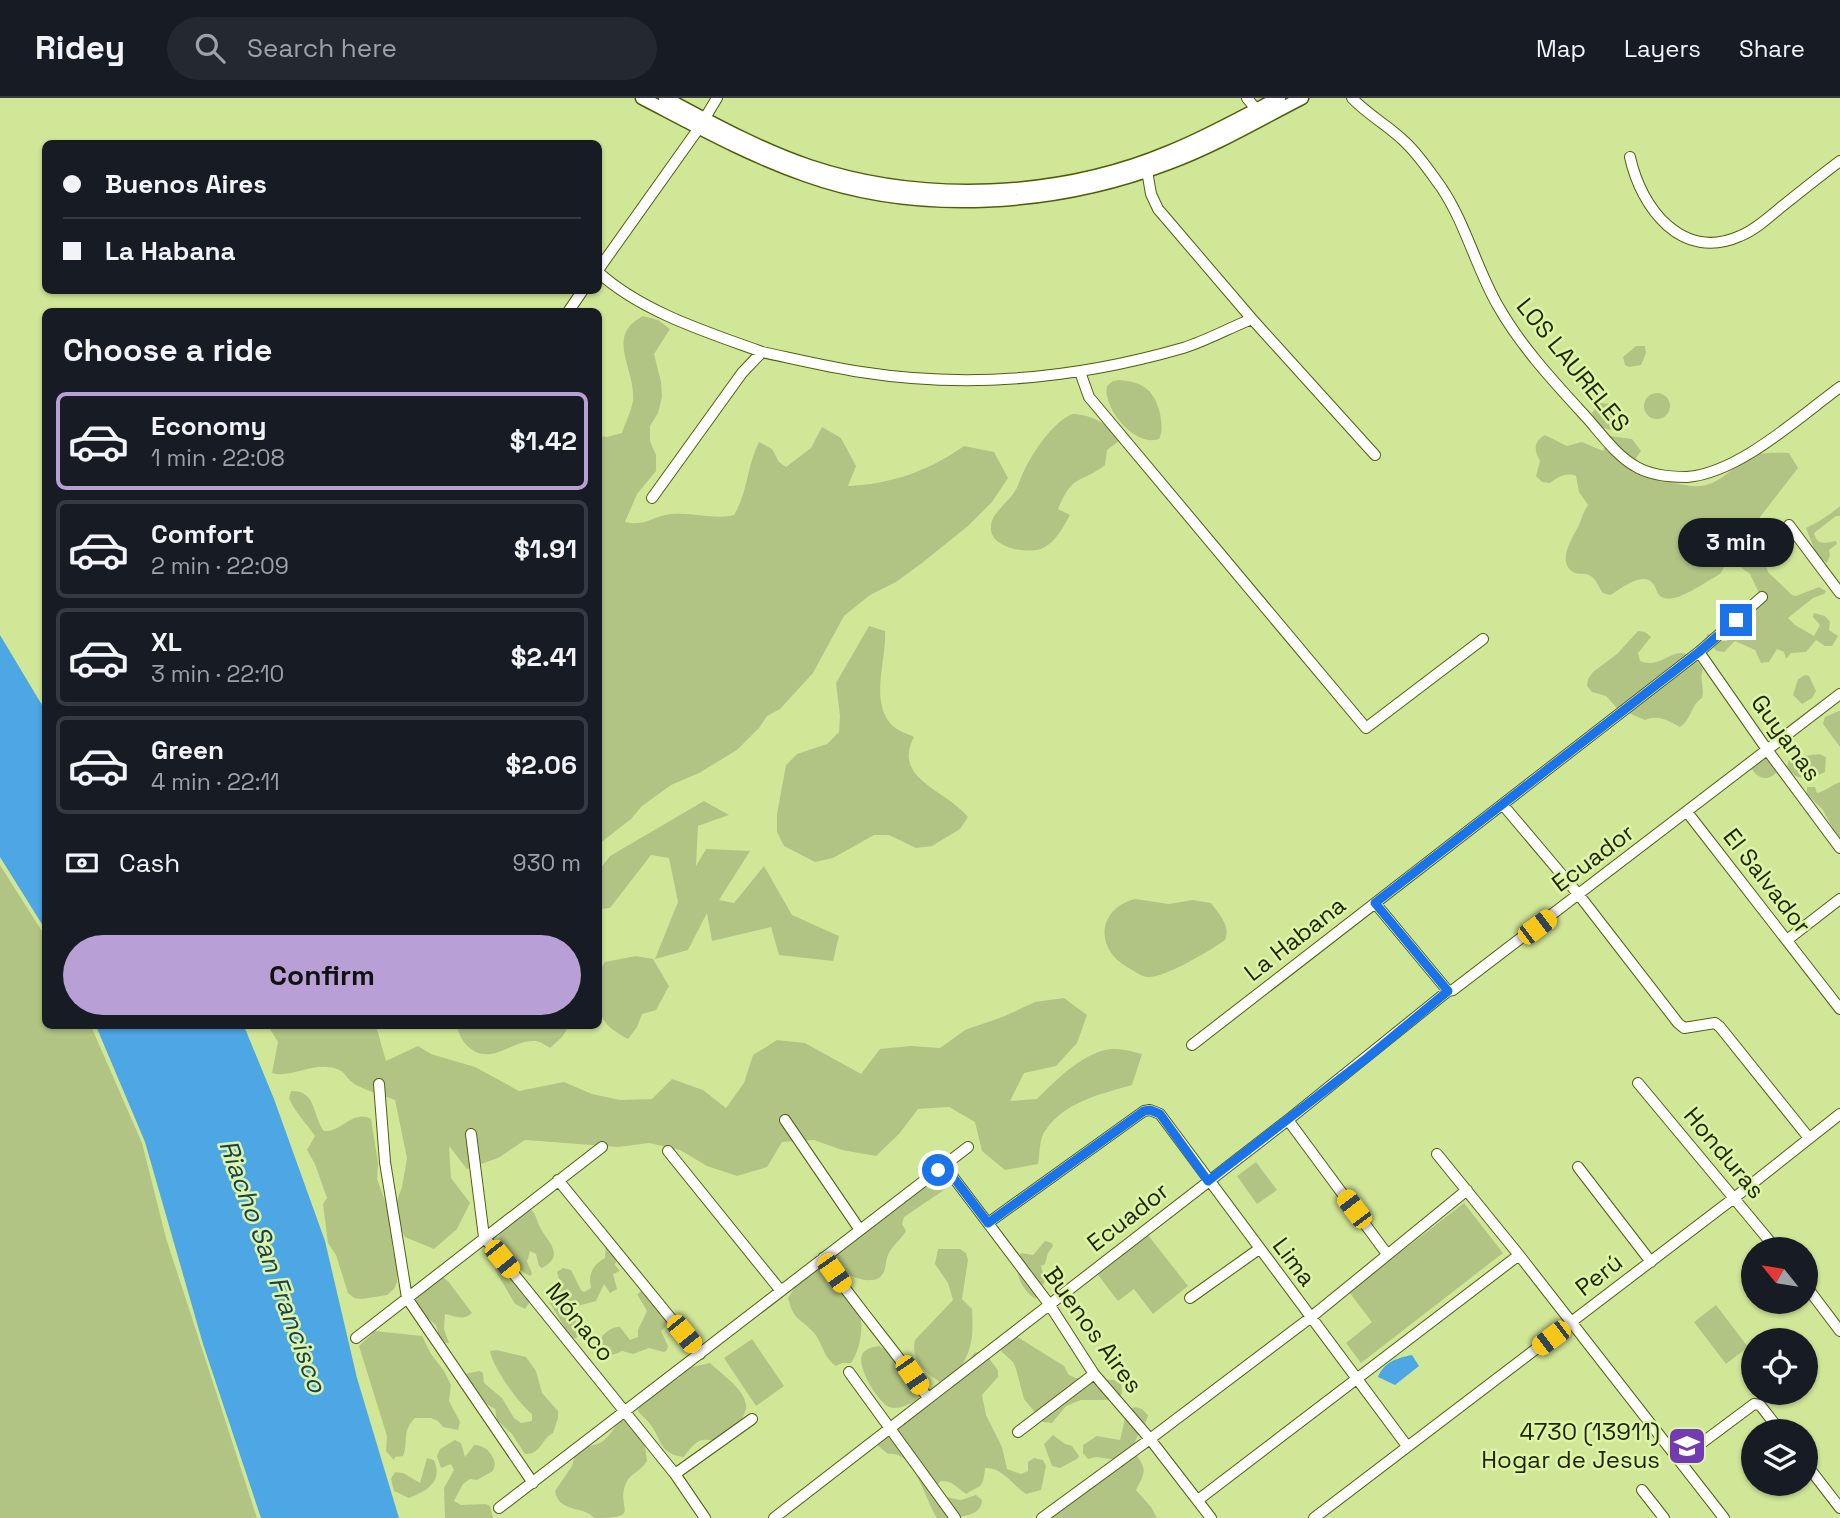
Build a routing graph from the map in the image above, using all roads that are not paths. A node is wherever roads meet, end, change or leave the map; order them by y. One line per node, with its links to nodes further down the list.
1 (642, 98): 9 (street)
2 (665, 98): 9 (street)
3 (717, 98): 9 (street)
4 (1247, 98): 8 (street)
5 (1279, 98): 8 (street)
6 (1302, 98): 8 (street)
7 (1352, 98): 18 (street, LOS LAURELES)
8 (1260, 113): 12 (street)
9 (702, 124): 12 (street); 13 (street)
10 (1630, 157): 11 (street)
11 (1840, 161)
12 (1147, 166): 15 (street)
13 (602, 265)
14 (602, 274): 16 (street)
15 (1252, 318): 17 (street); 19 (street)
16 (762, 352): 17 (street); 20 (street)
17 (1080, 372): 24 (street)
18 (1840, 387)
19 (1375, 455)
20 (652, 498)
21 (1789, 525): 22 (street)
22 (1840, 593)
23 (1762, 597): 25 (street, La Habana)
24 (1483, 639)
25 (1699, 652): 27 (street, Guyanas); 28 (street, La Habana)
26 (1840, 694): 27 (street, Ecuador)
27 (1768, 751): 29 (street, Ecuador); 30 (street, Guyanas)
28 (1503, 804): 31 (street); 33 (street, La Habana)
29 (1687, 813): 31 (street, Ecuador); 34 (street, El Salvador)
30 (1840, 848)
31 (1579, 895): 35 (street, Ecuador); 44 (street)
32 (1840, 899): 34 (street)
33 (1375, 903): 35 (street); 37 (street, La Habana)
34 (1787, 940): 36 (street, El Salvador)
35 (1448, 991): 42 (street, Ecuador)
36 (1840, 1009)
37 (1192, 1045)
38 (1638, 1083): 54 (street, Honduras)
39 (379, 1084): 65 (street)
40 (1840, 1114): 44 (street, Perú)
41 (785, 1121): 56 (street)
42 (1288, 1121): 52 (street, Ecuador); 60 (street)
43 (471, 1134): 57 (street)
44 (1809, 1138): 54 (street, Perú)
45 (602, 1147): 51 (street)
46 (968, 1147): 49 (street)
47 (668, 1151): 64 (street)
48 (1437, 1154): 53 (street)
49 (944, 1165): 55 (street, Buenos Aires); 56 (street)
50 (1578, 1167): 63 (street)
51 (558, 1180): 57 (street); 73 (street)
52 (1208, 1181): 55 (street, Lima); 59 (street, Lima); 68 (street, Ecuador)
53 (1467, 1190): 60 (street); 61 (street)
54 (1734, 1198): 58 (street, Honduras); 63 (street, Perú)
55 (988, 1223): 68 (street, Buenos Aires)
56 (860, 1230): 62 (street)
57 (484, 1237): 65 (street); 78 (street, Mónaco)
58 (1766, 1237)
59 (1259, 1249): 66 (street); 69 (street, Lima)
60 (1387, 1254): 69 (street)
61 (1519, 1255): 70 (street); 76 (street)
62 (823, 1258): 64 (street); 77 (street)
63 (1651, 1262): 70 (street, Perú)
64 (781, 1291): 73 (street)
65 (407, 1298): 72 (street); 88 (street)
66 (1190, 1298)
67 (1818, 1302): 71 (street)
68 (1049, 1304): 75 (street, Buenos Aires); 77 (street, Ecuador)
69 (1310, 1318): 76 (street, Lima); 83 (street)
70 (1571, 1323): 84 (street, Perú); 85 (street)
71 (1840, 1331)
72 (356, 1338)
73 (700, 1354): 78 (street)
74 (849, 1371): 81 (street)
75 (1094, 1374): 82 (street); 83 (street, Buenos Aires)
76 (1356, 1379): 84 (street, Lima); 90 (street)
77 (928, 1398): 81 (street, Ecuador)
78 (625, 1412): 86 (street, Mónaco); 88 (street)
79 (752, 1419): 86 (street)
80 (1771, 1419): 85 (street)
81 (890, 1427): 95 (street, Ecuador); 96 (street)
82 (1018, 1432)
83 (1150, 1439): 90 (street, Buenos Aires); 97 (street)
84 (1407, 1446): 99 (street, Perú)
85 (1679, 1460): 101 (street)
86 (675, 1474): 94 (street, Mónaco)
87 (1818, 1480): 92 (street)
88 (533, 1483): 91 (street)
89 (1642, 1490): 100 (street)
90 (1198, 1500): 98 (street, Buenos Aires)
91 (499, 1508)
92 (1840, 1508)
93 (1840, 1514): 102 (street)
94 (705, 1518)
95 (774, 1518)
96 (955, 1518)
97 (1042, 1518)
98 (1211, 1518)
99 (1314, 1518)
100 (1664, 1518)
101 (1724, 1518)
102 (1835, 1518)

